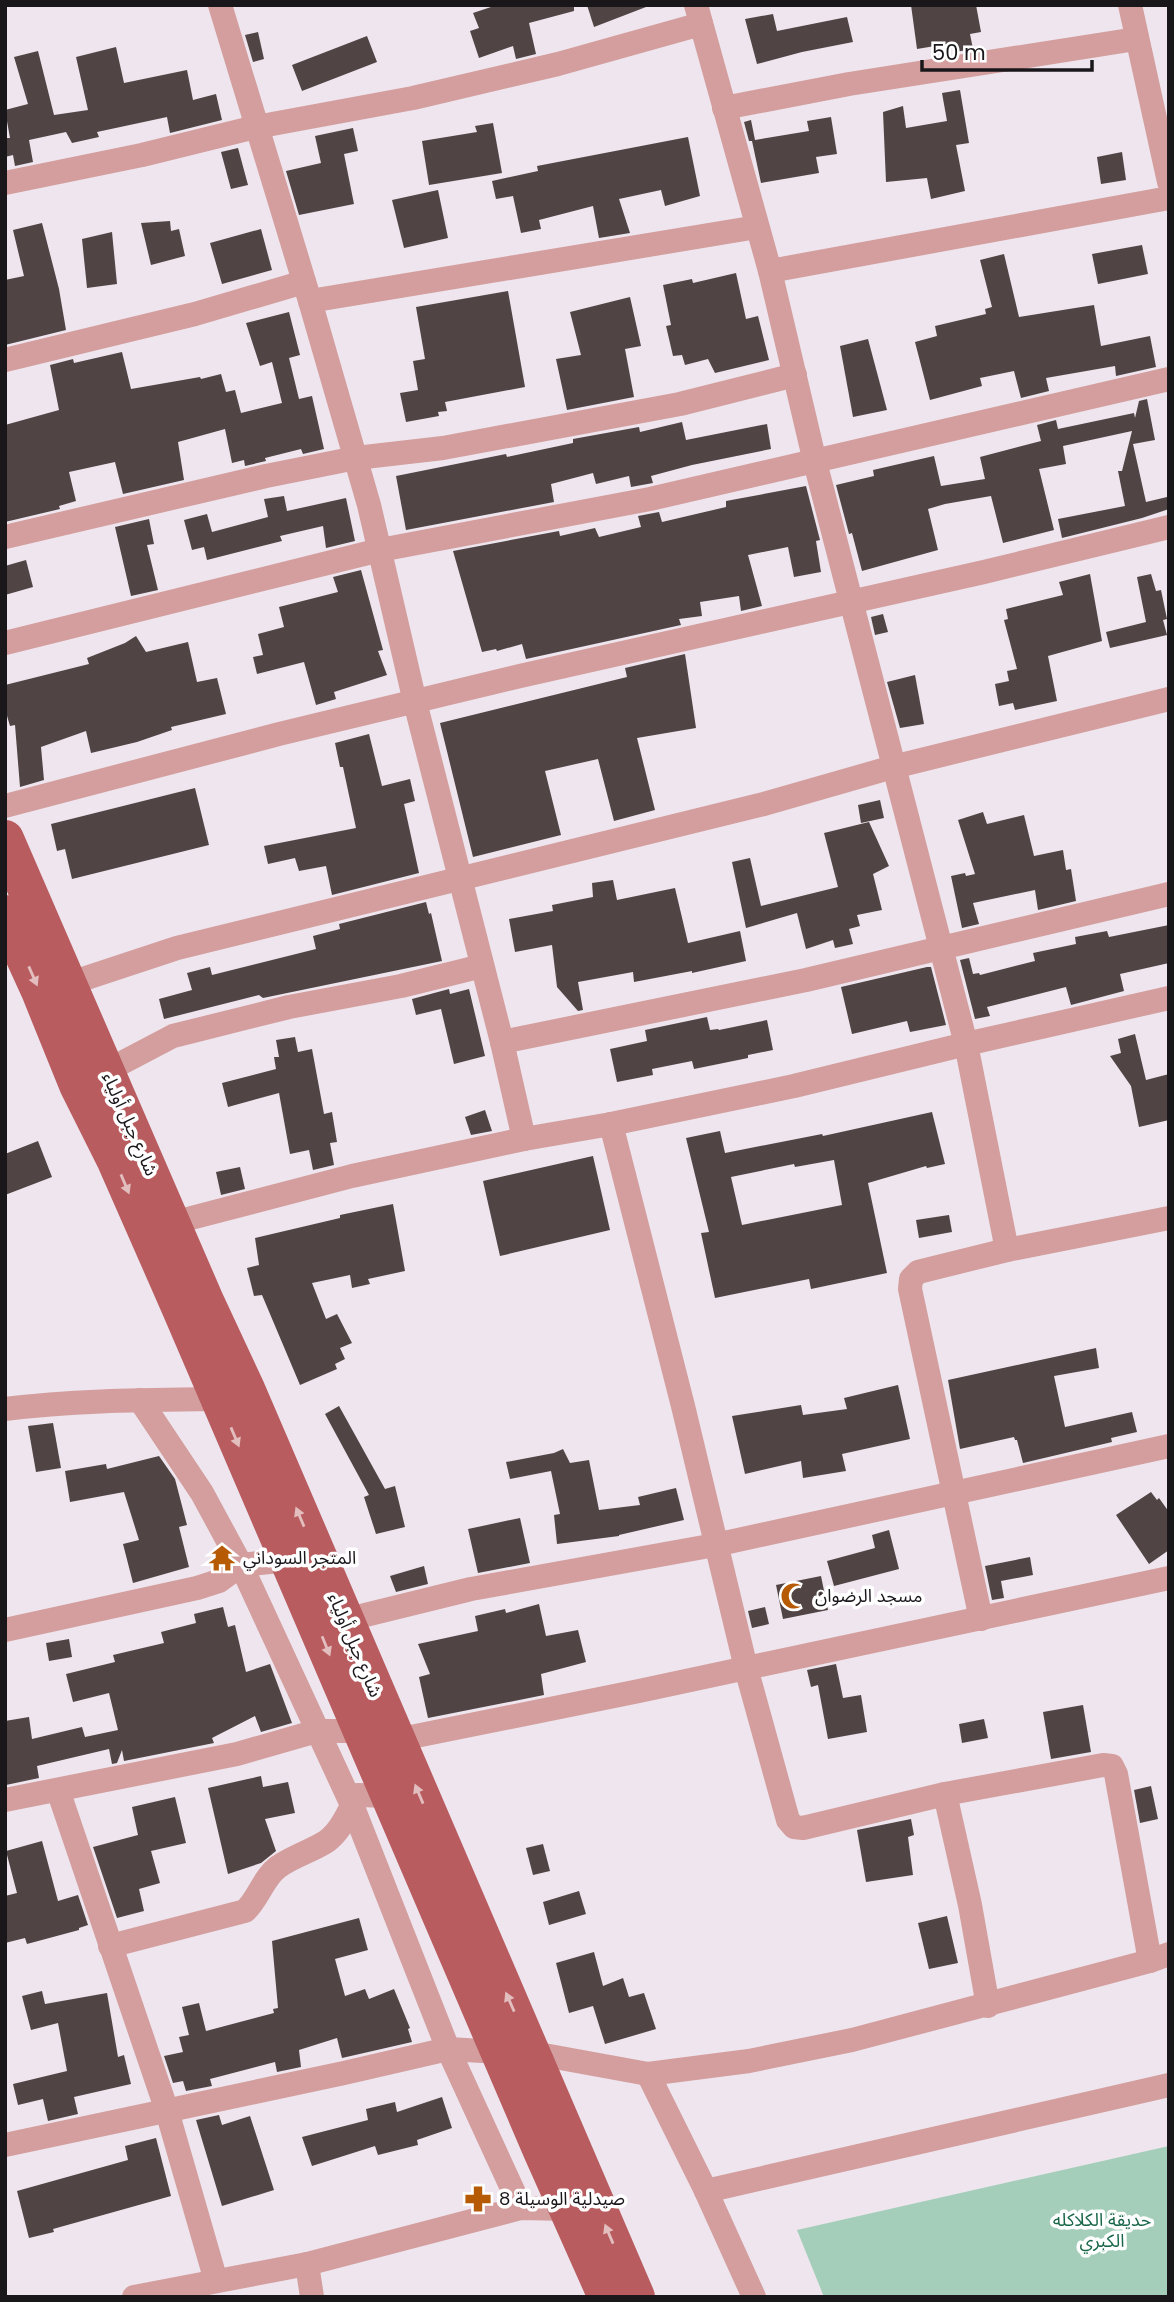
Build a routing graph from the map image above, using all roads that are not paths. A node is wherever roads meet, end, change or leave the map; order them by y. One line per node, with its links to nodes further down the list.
1 (220, 5): 6 (street)
2 (1129, 5): 4 (street)
3 (699, 14): 5 (street); 6 (street)
4 (1136, 39): 5 (street); 7 (street)
5 (724, 108): 10 (street)
6 (256, 127): 8 (street); 12 (street)
7 (1169, 182)
8 (5, 183)
9 (1169, 198): 11 (street)
10 (757, 227): 11 (street); 12 (street)
11 (770, 271): 14 (street)
12 (307, 292): 13 (street); 16 (street)
13 (5, 360)
14 (795, 376): 16 (street); 17 (street)
15 (1169, 379): 17 (street)
16 (356, 458): 19 (street); 20 (street)
17 (815, 462): 20 (street); 21 (street)
18 (1169, 527): 21 (street)
19 (5, 537)
20 (380, 550): 22 (street); 24 (street)
21 (851, 601): 24 (street); 25 (street)
22 (5, 643)
23 (1169, 699): 25 (street)
24 (415, 702): 26 (street); 28 (street)
25 (893, 767): 28 (street); 31 (street)
26 (5, 806)
27 (5, 839): 33 (main road, شارع جبل أولياء)
28 (461, 880): 32 (street); 33 (street)
29 (1169, 894): 31 (street)
30 (5, 914): 37 (main road, شارع جبل أولياء, one-way to 37)
31 (941, 947): 35 (street); 36 (street)
32 (482, 965): 35 (street); 37 (street)
33 (68, 984): 37 (main road, شارع جبل أولياء)
34 (1169, 998): 36 (street)
35 (502, 1042): 39 (street)
36 (966, 1044): 38 (street); 42 (street)
37 (93, 1078): 41 (main road, شارع جبل أولياء); 43 (main road, شارع جبل أولياء, one-way to 43)
38 (611, 1124): 39 (street); 48 (street)
39 (524, 1139): 41 (street)
40 (1169, 1218): 42 (street)
41 (172, 1223): 43 (main road, شارع جبل أولياء)
42 (1007, 1250): 47 (street)
43 (233, 1394): 44 (street); 49 (main road, شارع جبل أولياء, one-way to 49); 53 (main road, شارع جبل أولياء, one-way to 43)
44 (140, 1400): 45 (street); 50 (street)
45 (5, 1409)
46 (1169, 1446): 47 (street)
47 (955, 1492): 48 (street); 52 (street)
48 (715, 1545): 53 (street); 55 (street)
49 (289, 1560): 50 (street); 57 (main road, شارع جبل أولياء, one-way to 57)
50 (242, 1565): 54 (street); 56 (street)
51 (1169, 1578): 52 (street)
52 (981, 1619): 55 (street)
53 (345, 1620): 57 (main road, شارع جبل أولياء)
54 (5, 1630)
55 (746, 1668): 57 (street); 59 (street)
56 (317, 1731): 57 (street); 58 (street); 62 (street)
57 (379, 1735): 60 (main road, شارع جبل أولياء); 67 (main road, شارع جبل أولياء, one-way to 57)
58 (58, 1790): 61 (street); 63 (street)
59 (945, 1794): 64 (street); 65 (street)
60 (389, 1796): 62 (street); 67 (main road, شارع جبل أولياء)
61 (5, 1800)
62 (352, 1805): 63 (street); 66 (street)
63 (110, 1946): 70 (street)
64 (1159, 1958): 65 (street)
65 (988, 2006): 68 (street)
66 (448, 2049): 67 (street); 70 (street); 73 (street)
67 (516, 2052): 68 (street); 74 (main road, شارع جبل أولياء); 80 (main road, شارع جبل أولياء, one-way to 67)
68 (648, 2074): 72 (street)
69 (1169, 2085): 72 (street)
70 (167, 2111): 71 (street); 76 (street)
71 (5, 2145)
72 (706, 2191): 81 (street)
73 (521, 2208): 74 (street); 75 (street)
74 (567, 2208): 79 (main road, شارع جبل أولياء)
75 (307, 2264): 76 (street); 78 (street)
76 (216, 2281): 77 (street)
77 (136, 2296)
78 (312, 2297)
79 (607, 2297)
80 (636, 2297)
81 (754, 2297)

